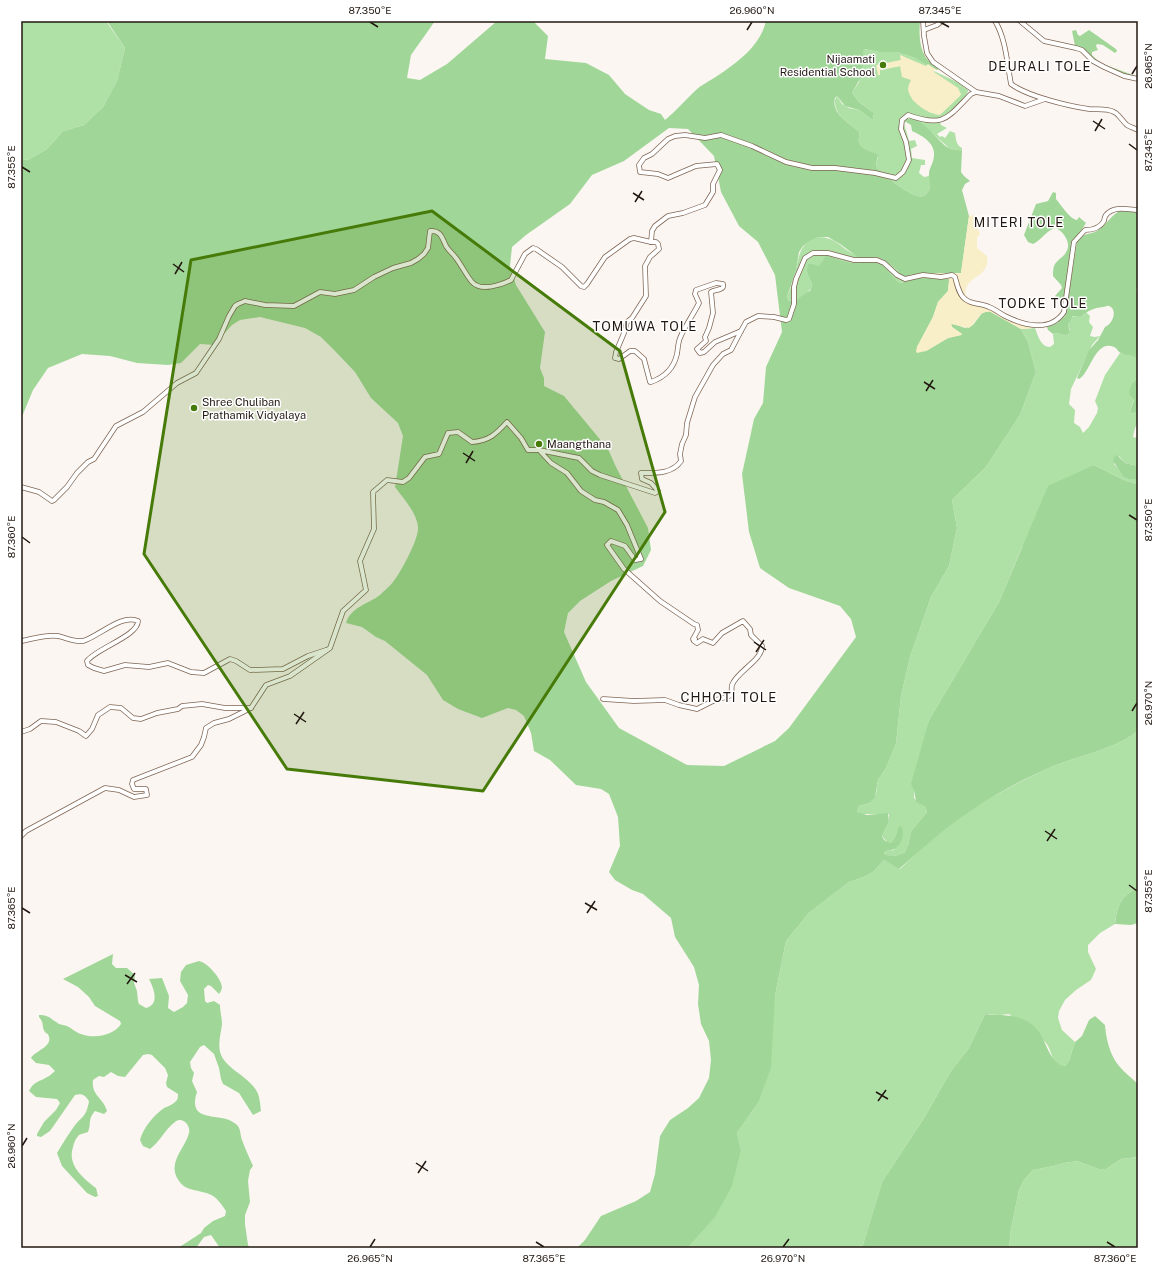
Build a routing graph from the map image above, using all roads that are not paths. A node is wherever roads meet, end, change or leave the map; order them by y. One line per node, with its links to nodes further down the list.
1 (923, 21): 5 (street)
2 (942, 21): 5 (street)
3 (995, 21): 8 (street)
4 (1020, 21): 6 (street)
5 (924, 30): 7 (street)
6 (1138, 79)
7 (976, 92): 8 (street); 11 (street)
8 (1045, 99): 9 (street)
9 (1138, 130)
10 (1138, 211): 12 (street)
11 (651, 242): 12 (street); 14 (street)
12 (741, 331): 13 (street)
13 (539, 450): 16 (street); 17 (street)
14 (21, 487)
15 (21, 641): 16 (street)
16 (330, 648): 18 (street)
17 (603, 699)
18 (251, 708): 19 (street); 20 (street)
19 (21, 732)
20 (21, 836)

